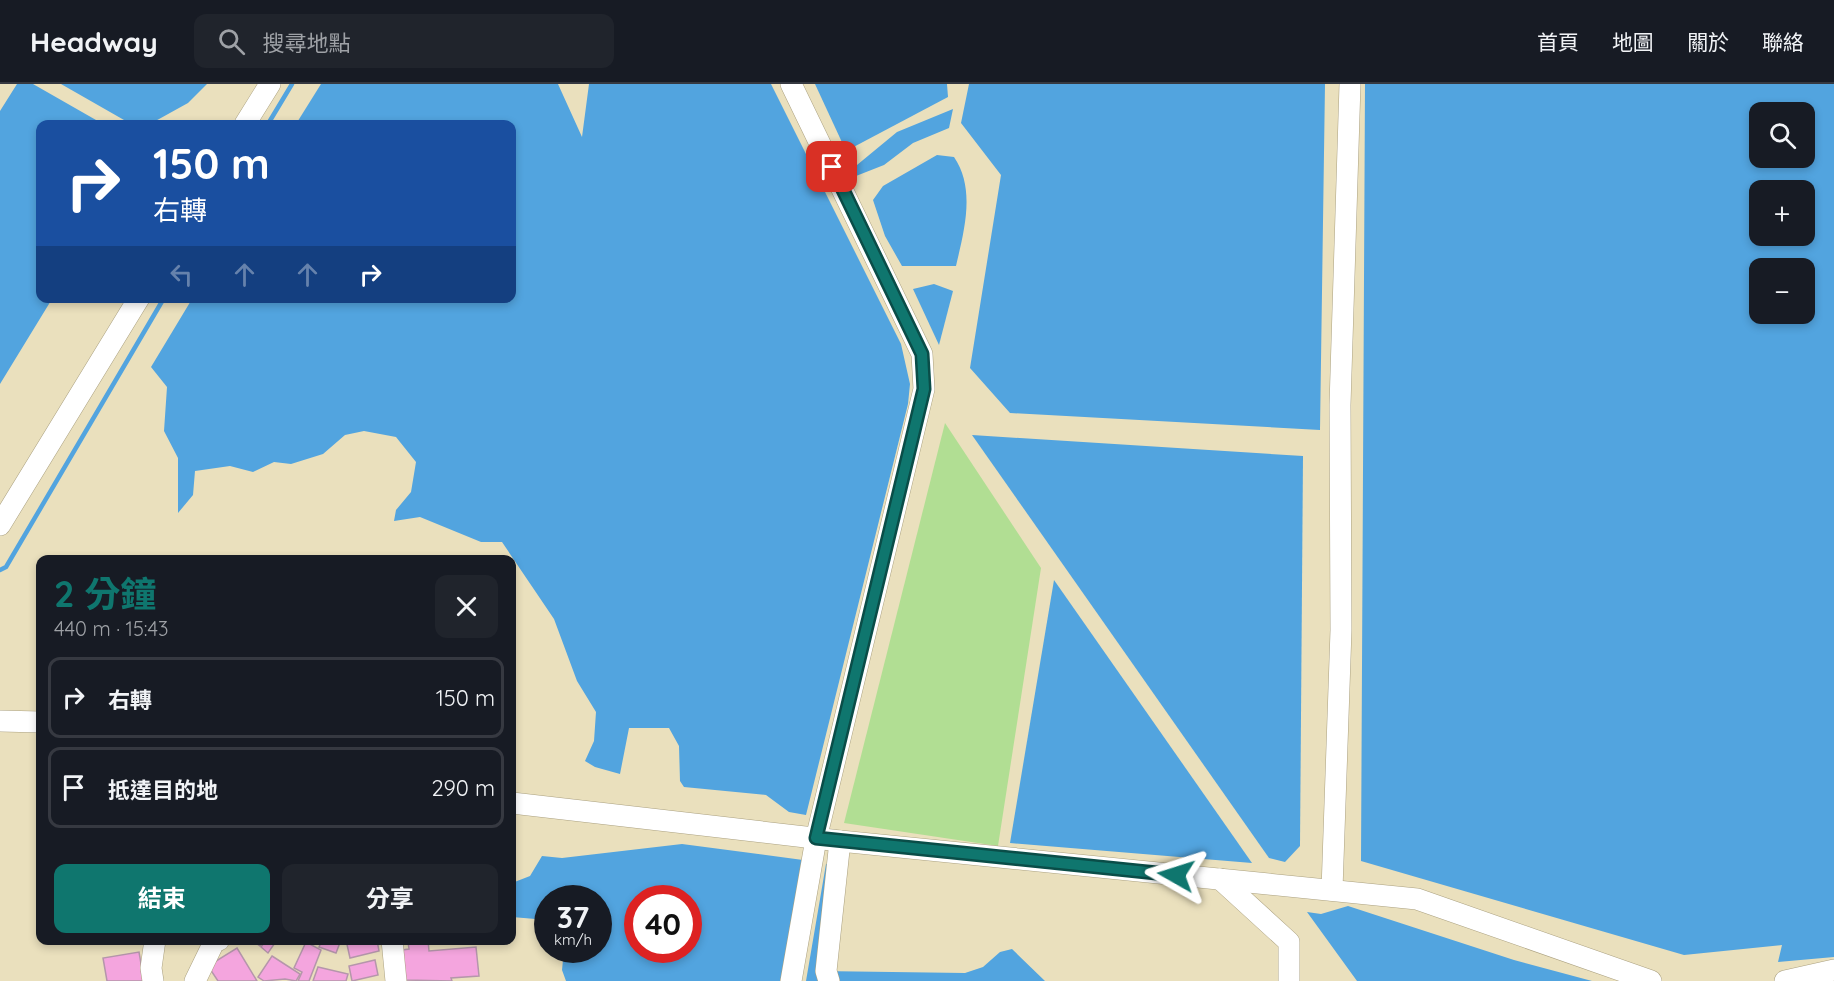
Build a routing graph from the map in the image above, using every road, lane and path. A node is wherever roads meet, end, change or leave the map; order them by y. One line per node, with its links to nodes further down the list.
1 (270, 84): 4 (street)
2 (791, 84): 10 (street)
3 (1350, 84): 13 (street)
4 (248, 120)
5 (136, 303): 6 (street)
6 (0, 525)
7 (0, 721): 8 (street)
8 (36, 722)
9 (516, 803): 10 (street)
10 (816, 838): 11 (street); 22 (street)
11 (840, 841): 12 (street); 18 (street)
12 (1220, 879): 13 (street); 23 (street)
13 (1332, 890): 24 (street)
14 (154, 945): 19 (street)
15 (213, 945): 20 (street)
16 (392, 945): 21 (street)
17 (1834, 970): 25 (street)
18 (827, 976)
19 (153, 981)
20 (195, 981)
21 (396, 981)
22 (790, 981)
23 (1289, 981)
24 (1650, 981)
25 (1785, 981)

